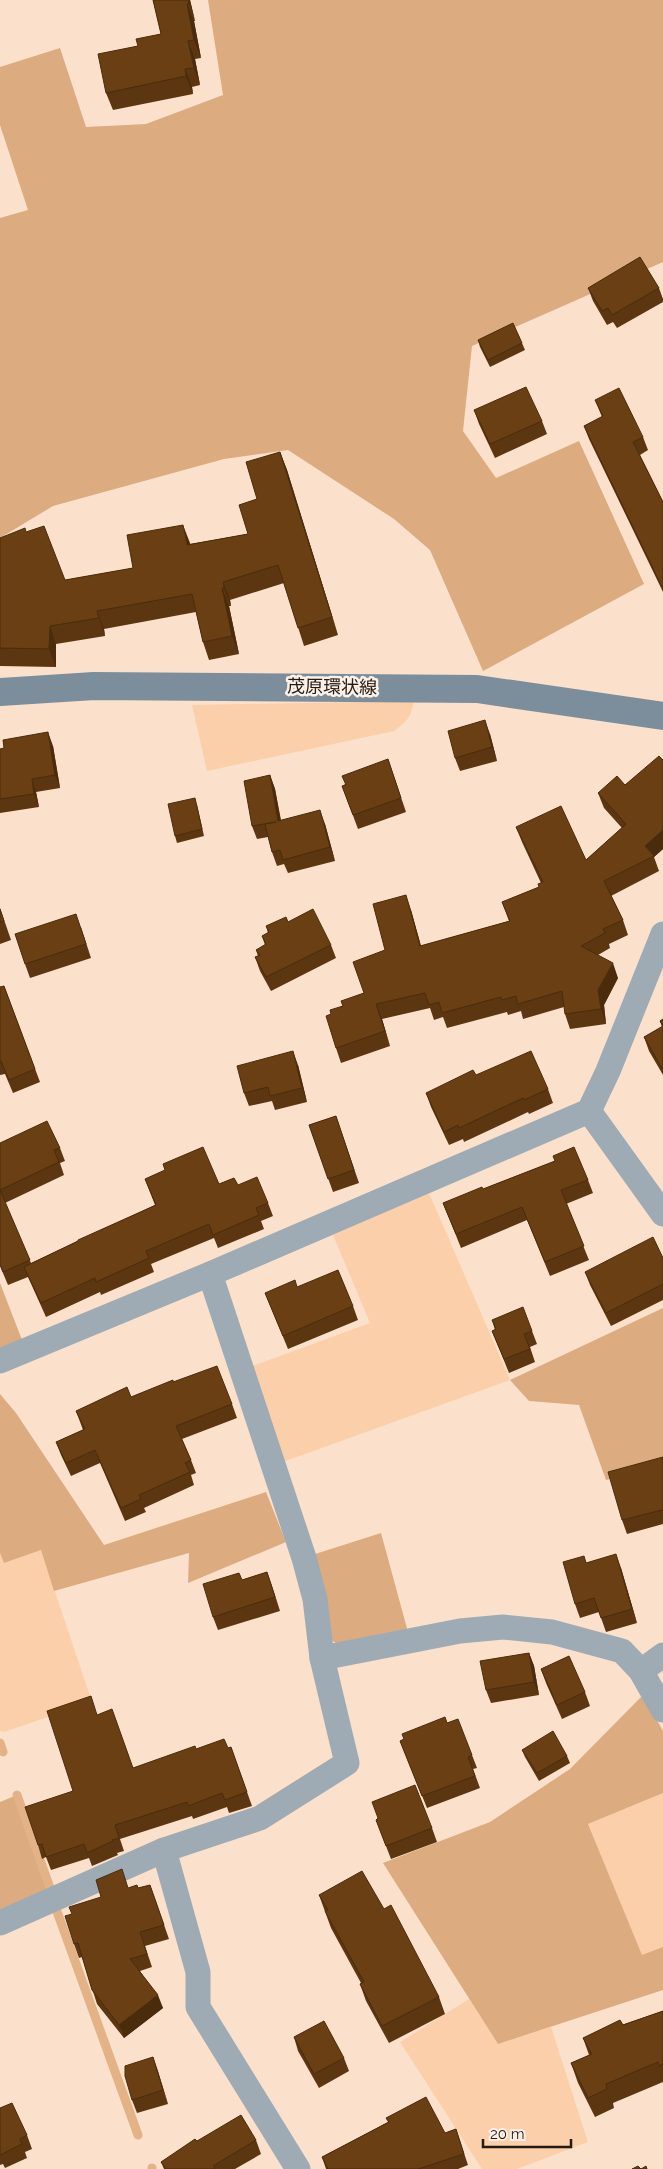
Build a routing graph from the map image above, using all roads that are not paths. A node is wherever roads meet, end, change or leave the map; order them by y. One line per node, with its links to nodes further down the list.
1 (0, 692): 2 (main road, 茂原環状線)
2 (663, 716)
3 (663, 934): 4 (street)
4 (589, 1111): 5 (street); 6 (street)
5 (663, 1214)
6 (210, 1274): 7 (street); 9 (street)
7 (0, 1362)
8 (663, 1655): 10 (street)
9 (322, 1658): 10 (street); 12 (street)
10 (641, 1671): 11 (street)
11 (663, 1710)
12 (164, 1850): 13 (street); 14 (street)
13 (0, 1923)
14 (298, 2169)

